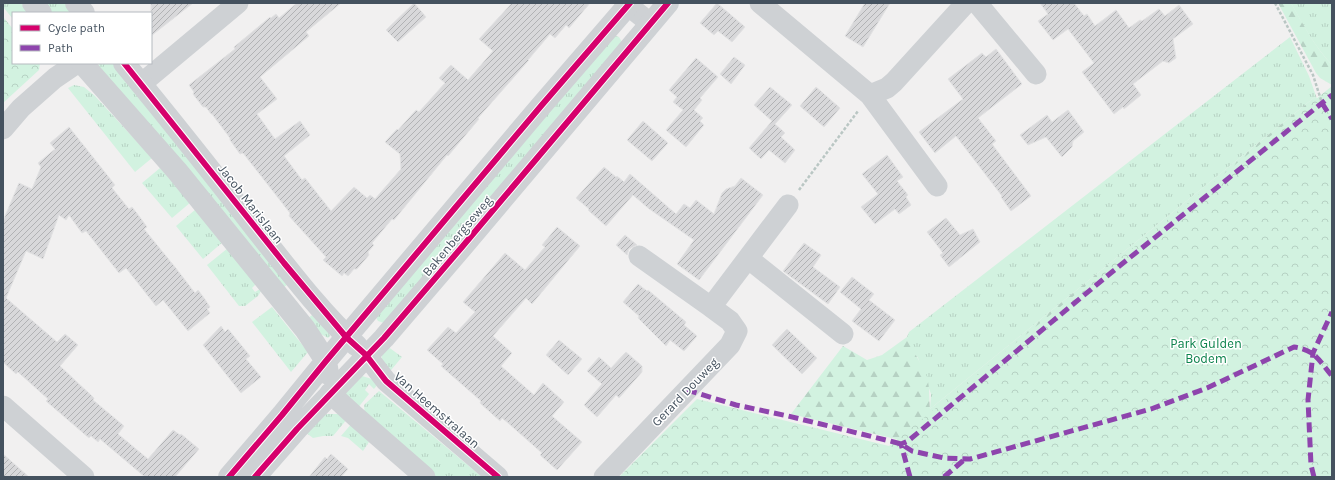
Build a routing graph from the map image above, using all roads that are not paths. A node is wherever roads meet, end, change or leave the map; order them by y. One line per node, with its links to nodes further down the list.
1 (33, 3): 9 (street)
2 (76, 3): 10 (street)
3 (238, 3): 16 (street)
4 (668, 3): 11 (street, Bakenbergseweg)
5 (760, 3): 17 (street)
6 (966, 3): 17 (street)
7 (977, 3): 15 (street)
8 (628, 4): 11 (street); 25 (street, Bakenbergseweg)
9 (40, 12)
10 (83, 12)
11 (650, 23): 26 (street, Bakenbergseweg)
12 (76, 64): 18 (street)
13 (83, 64): 27 (street)
14 (125, 64): 16 (street, Jacob Marislaan)
15 (1036, 74)
16 (141, 84): 25 (street, Jacob Marislaan)
17 (870, 95): 19 (street)
18 (3, 129)
19 (937, 186)
20 (788, 205): 22 (street)
21 (639, 256): 23 (street, Gerard Douweg)
22 (749, 259): 23 (street); 24 (street)
23 (711, 307): 35 (street, Gerard Douweg)
24 (843, 334)
25 (346, 337): 26 (street, Jacob Marislaan); 27 (street, Bakenbergseweg)
26 (366, 355): 28 (street, Bakenbergseweg); 34 (street, Van Heemstralaan)
27 (326, 361): 28 (street); 31 (street, Bakenbergseweg)
28 (330, 393): 32 (street, Bakenbergseweg); 33 (street)
29 (3, 406): 30 (street)
30 (84, 477)
31 (229, 477)
32 (255, 477)
33 (425, 477)
34 (498, 477)
35 (604, 477)

